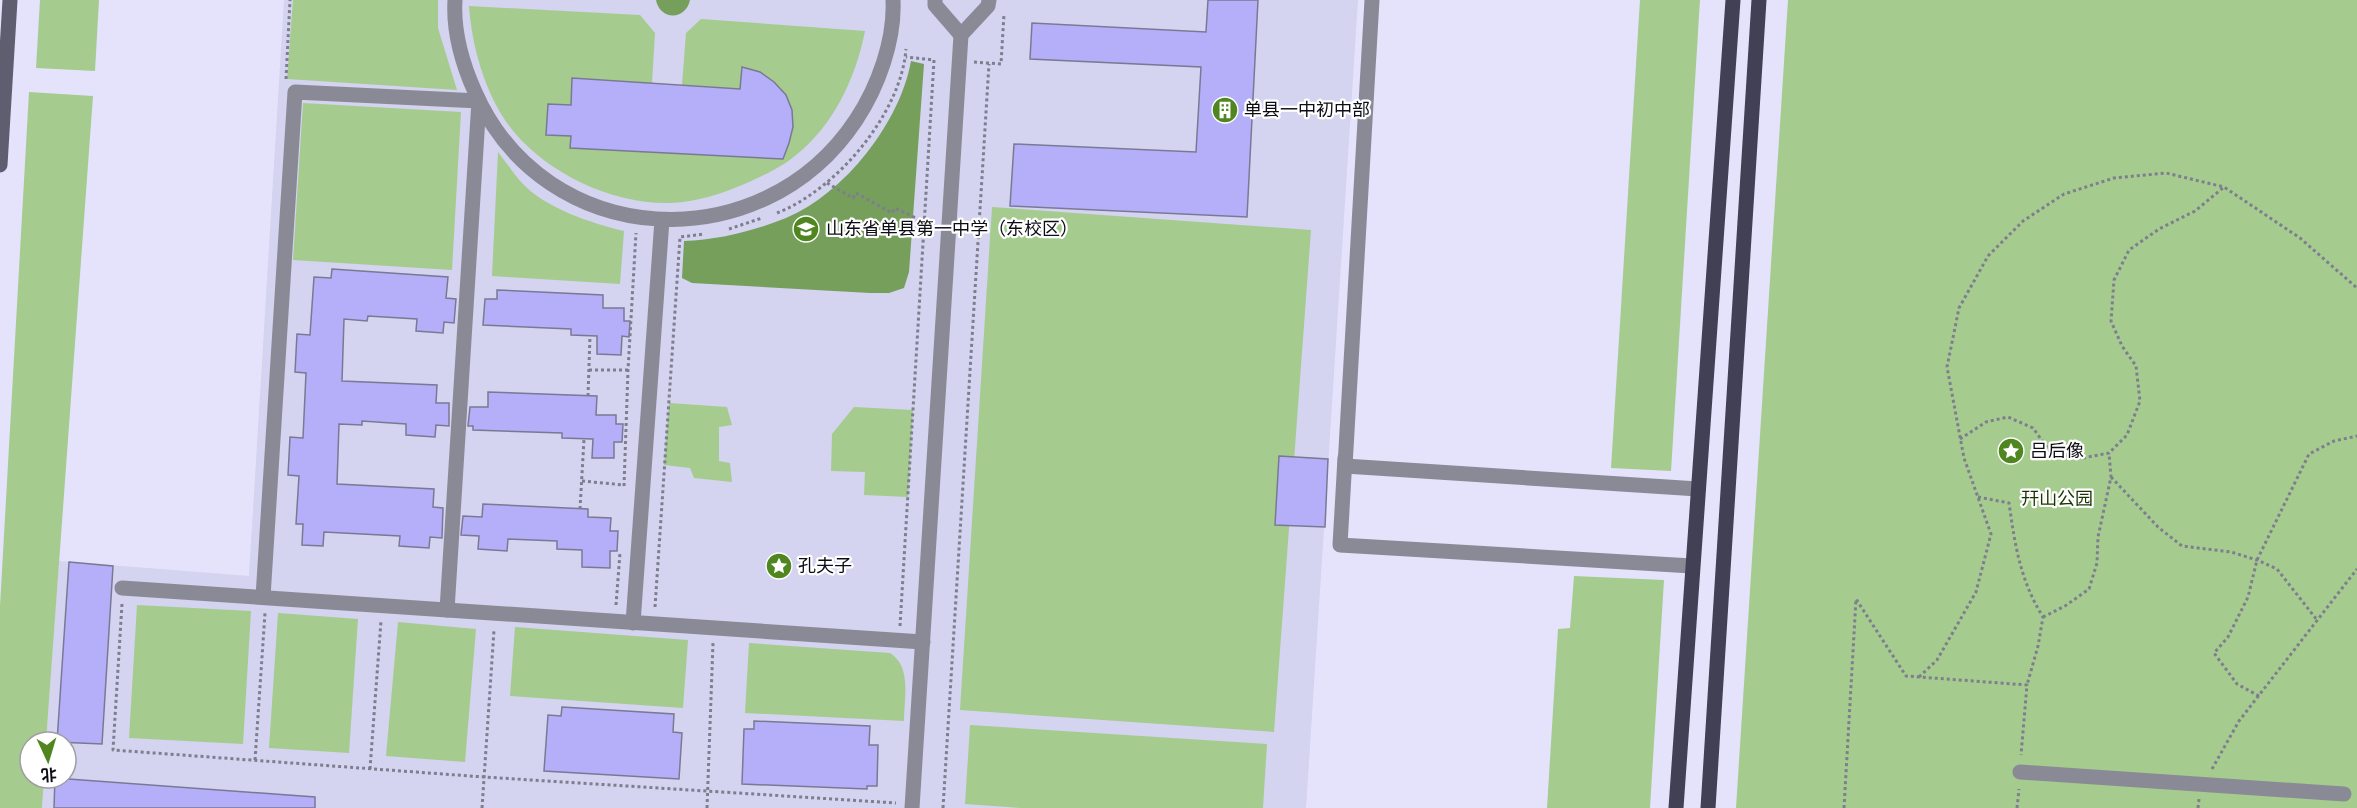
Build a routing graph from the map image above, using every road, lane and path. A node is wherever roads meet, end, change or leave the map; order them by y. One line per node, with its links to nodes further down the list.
1 (10, 0): 14 (main road)
2 (455, 0): 13 (street)
3 (893, 0): 17 (street)
4 (935, 0): 10 (street)
5 (989, 0): 10 (street)
6 (1372, 0): 31 (street)
7 (1733, 0): 35 (main road)
8 (1759, 0): 70 (main road)
9 (1004, 11): 12 (path)
10 (961, 35): 55 (street)
11 (989, 63): 68 (path)
12 (1000, 64)
13 (479, 101): 17 (street); 44 (street); 47 (street)
14 (0, 165)
15 (827, 183): 18 (path); 18 (path); 19 (path)
16 (2224, 187): 22 (path); 29 (path); 30 (path)
17 (662, 220): 52 (street)
18 (924, 222): 53 (path)
19 (723, 231)
20 (636, 233): 25 (path)
21 (708, 234): 46 (path)
22 (2357, 288)
23 (590, 336): 24 (path)
24 (589, 370): 25 (path); 26 (path)
25 (628, 370): 34 (path)
26 (588, 396)
27 (2357, 436): 40 (path)
28 (584, 439): 33 (path)
29 (1960, 439): 30 (path); 37 (path)
30 (2109, 453): 32 (path)
31 (1346, 454): 35 (street); 41 (street)
32 (2111, 477): 40 (path); 50 (path)
33 (582, 482): 34 (path); 38 (path)
34 (624, 485): 36 (path)
35 (1698, 489): 41 (main road)
36 (624, 496)
37 (1978, 497): 50 (path); 56 (path)
38 (580, 509)
39 (620, 550): 45 (path)
40 (2257, 560): 51 (path); 58 (path)
41 (1692, 566): 69 (main road)
42 (2357, 569): 51 (path)
43 (122, 588): 44 (street); 59 (path)
44 (265, 601): 47 (street); 59 (path)
45 (616, 605)
46 (655, 609)
47 (447, 610): 48 (street)
48 (495, 613): 52 (street); 62 (path)
49 (381, 614): 60 (path)
50 (2043, 617): 57 (path)
51 (2317, 620): 58 (path)
52 (633, 622): 55 (street)
53 (900, 626)
54 (713, 641): 67 (path)
55 (923, 642): 65 (street)
56 (1919, 677): 57 (path); 71 (path)
57 (2027, 685): 61 (path)
58 (2259, 696): 63 (path)
59 (255, 760): 60 (path)
60 (370, 769): 62 (path)
61 (2020, 772): 63 (street); 72 (path)
62 (484, 777): 65 (path); 66 (path)
63 (2203, 784): 64 (street); 73 (path)
64 (2344, 794)
65 (913, 806)
66 (482, 808)
67 (707, 808)
68 (943, 808)
69 (1676, 808)
70 (1708, 808)
71 (1844, 808)
72 (2017, 808)
73 (2198, 808)

